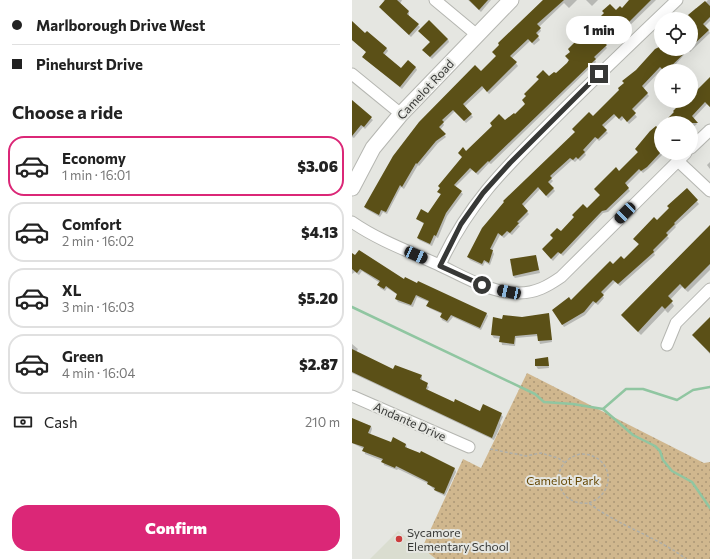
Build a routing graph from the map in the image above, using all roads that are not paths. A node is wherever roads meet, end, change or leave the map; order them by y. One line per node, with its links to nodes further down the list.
1 (435, 0): 4 (street)
2 (511, 0): 4 (street, Camelot Road)
3 (677, 0): 14 (street)
4 (477, 35): 6 (street, Camelot Road)
5 (352, 74): 6 (street)
6 (401, 114): 11 (street, Camelot Road)
7 (710, 130): 8 (street)
8 (698, 141)
9 (679, 160): 14 (street)
10 (684, 160): 12 (street)
11 (352, 188)
12 (710, 192)
13 (352, 222): 14 (street)
14 (440, 266)
15 (710, 289): 16 (street)
16 (667, 345)
17 (352, 396): 18 (street, Andante Drive)
18 (469, 447)

